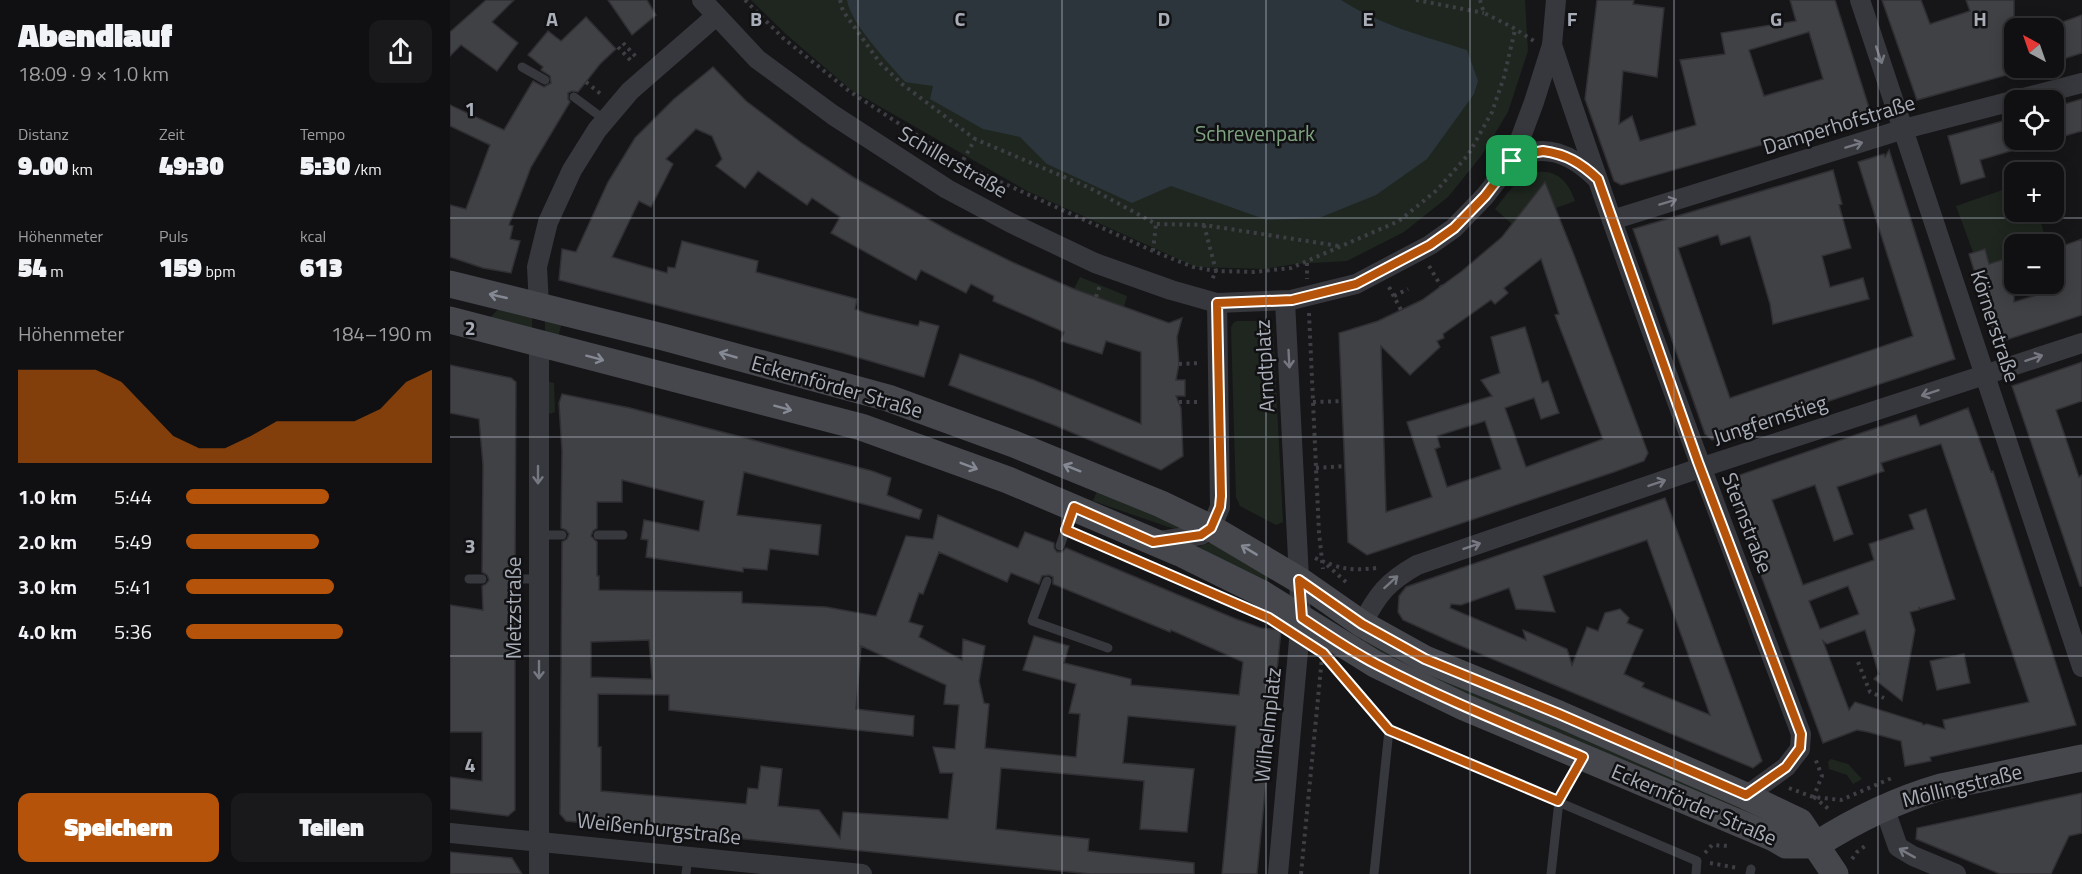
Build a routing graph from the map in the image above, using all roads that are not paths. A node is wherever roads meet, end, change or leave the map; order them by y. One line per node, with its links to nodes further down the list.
1 (702, 0): 4 (street, Schillerstraße)
2 (1556, 0): 5 (street)
3 (1860, 0): 11 (street, Körnerstraße, one-way to 11)
4 (716, 16): 10 (street); 17 (street, Schillerstraße)
5 (1552, 45): 12 (street); 13 (street, Sternstraße)
6 (522, 67): 7 (lane)
7 (545, 80)
8 (2082, 83): 11 (street, Damperhofstraße)
9 (574, 97): 10 (lane)
10 (605, 120): 18 (street)
11 (1904, 129): 14 (street, Damperhofstraße, one-way to 11); 22 (street, Körnerstraße)
12 (1512, 161): 13 (street); 16 (street)
13 (1598, 179): 14 (street, Sternstraße)
14 (1612, 220): 23 (street, Sternstraße)
15 (450, 284): 18 (main road, Eckernförder Straße, one-way to 15)
16 (1285, 301): 17 (street, Arndtplatz); 36 (street, Arndtplatz, one-way to 36)
17 (1217, 303): 25 (street)
18 (539, 305): 25 (main road, Eckernförder Straße, one-way to 18)
19 (450, 320): 21 (main road, Eckernförder Straße)
20 (2082, 343): 22 (street, Jungfernstieg, one-way to 20)
21 (538, 355): 24 (main road, Eckernförder Straße, one-way to 24); 27 (street, Metzstraße, one-way to 27)
22 (1986, 374): 23 (street, Jungfernstieg, one-way to 23); 41 (street, Körnerstraße)
23 (1700, 468): 38 (street, Jungfernstieg, one-way to 23); 44 (street, Sternstraße)
24 (1074, 507): 30 (main road, Eckernförder Straße); 31 (lane)
25 (1211, 528): 30 (street); 36 (main road, Eckernförder Straße, one-way to 25)
26 (562, 534): 27 (lane)
27 (538, 535): 35 (street, Metzstraße)
28 (597, 535): 29 (lane)
29 (623, 535)
30 (1153, 542): 39 (main road, Eckernförder Straße)
31 (1060, 546)
32 (469, 579): 33 (lane)
33 (482, 579)
34 (515, 579): 35 (lane)
35 (538, 579): 48 (street, Metzstraße, one-way to 48)
36 (1299, 580): 38 (main road, Eckernförder Straße); 39 (street, Wilhelmplatz)
37 (1047, 581): 40 (lane)
38 (1367, 615): 44 (main road, Eckernförder Straße)
39 (1302, 618): 42 (main road, Eckernförder Straße); 54 (street, Wilhelmplatz)
40 (1108, 648)
41 (2082, 667)
42 (1583, 757): 45 (lane); 49 (main road, Eckernförder Straße)
43 (2082, 758): 46 (main road, Möllingstraße)
44 (1746, 795): 49 (main road, Eckernförder Straße)
45 (1558, 801): 55 (lane); 56 (lane); 57 (lane)
46 (1884, 807): 49 (main road, Möllingstraße); 58 (street, one-way to 46)
47 (450, 832): 48 (street, Weißenburgstraße)
48 (539, 842): 50 (street, Weißenburgstraße); 52 (street, Metzstraße)
49 (1816, 845): 51 (main road)
50 (687, 865): 53 (street, Weißenburgstraße)
51 (1846, 869)
52 (539, 874)
53 (862, 874)
54 (1278, 874)
55 (1374, 874)
56 (1551, 874)
57 (1696, 874)
58 (1956, 874)

